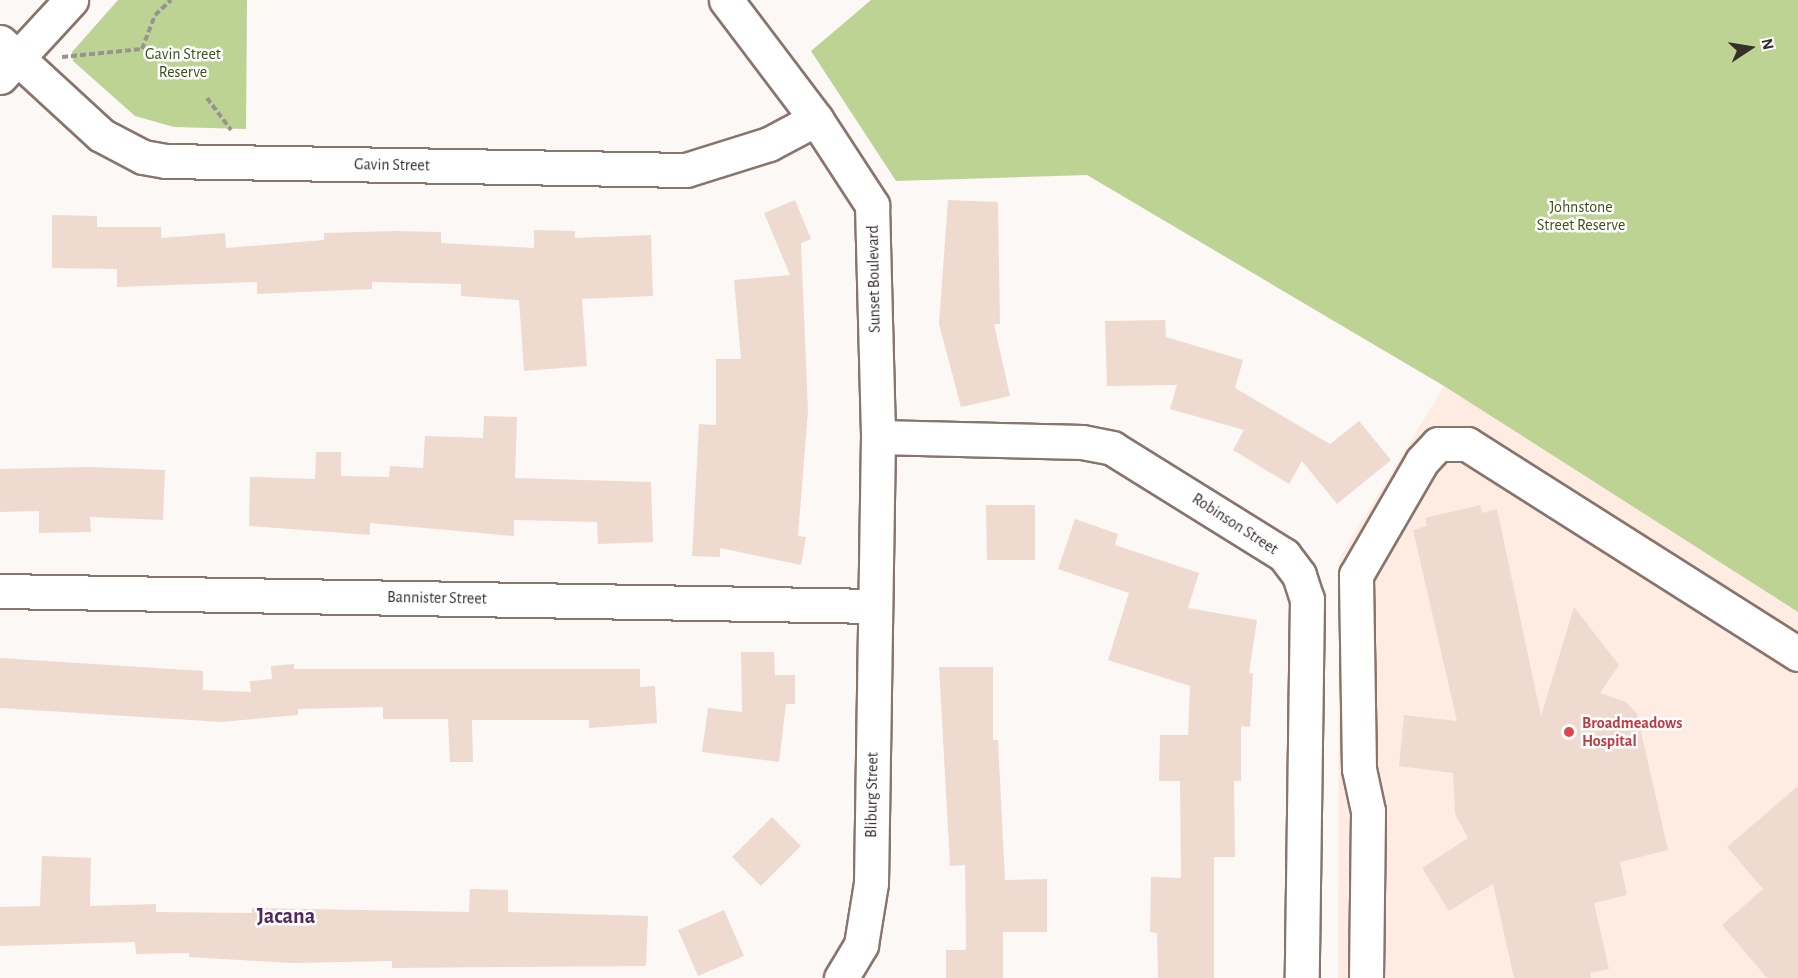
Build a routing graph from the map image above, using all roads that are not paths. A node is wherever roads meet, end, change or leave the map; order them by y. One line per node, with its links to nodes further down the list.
1 (71, 0): 3 (street)
2 (726, 0): 4 (street, Sunset Boulevard)
3 (6, 59): 4 (street, Gavin Street)
4 (816, 118): 5 (street, Sunset Boulevard)
5 (878, 437): 7 (street, Sunset Boulevard); 10 (street, Robinson Street)
6 (0, 591): 7 (street, Bannister Street)
7 (874, 606): 9 (street, Bliburg Street)
8 (1798, 654): 11 (street)
9 (841, 978)
10 (1302, 978)
11 (1366, 978)

